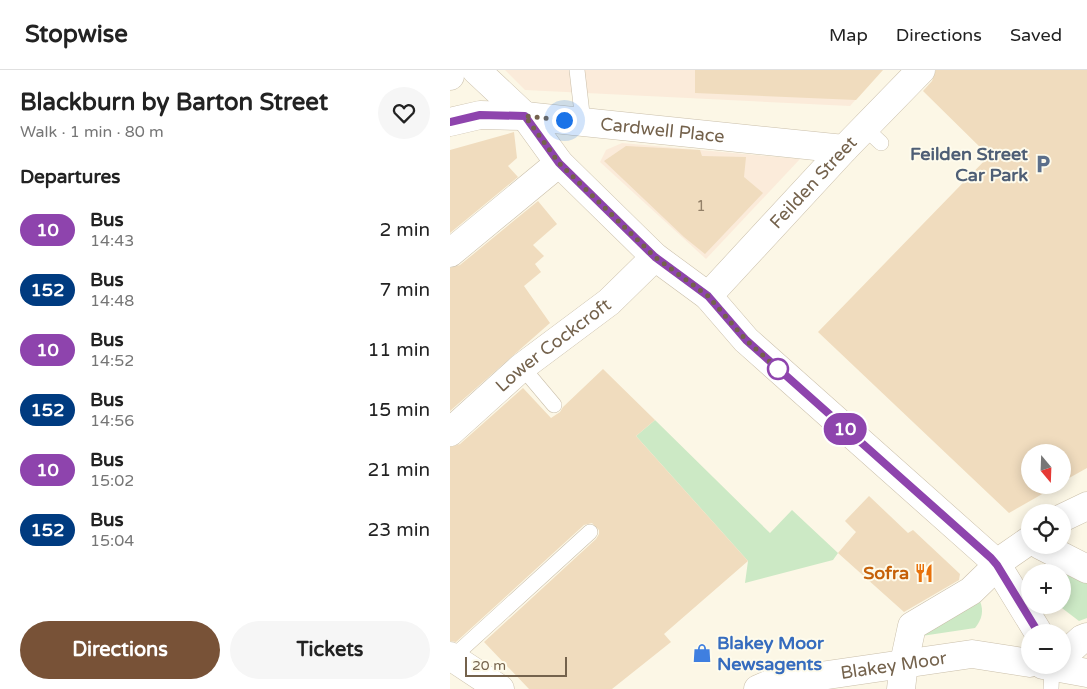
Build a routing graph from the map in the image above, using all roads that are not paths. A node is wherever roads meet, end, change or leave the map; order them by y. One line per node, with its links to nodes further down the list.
1 (450, 70): 5 (street)
2 (476, 70): 6 (street)
3 (577, 70): 8 (lane)
4 (921, 70): 9 (street, Feilden Street)
5 (450, 76)
6 (525, 116): 7 (street, Cardwell Place); 8 (street, Cardwell Place); 10 (street)
7 (450, 122)
8 (583, 122): 9 (street, Cardwell Place)
9 (844, 148): 13 (street, Feilden Street)
10 (559, 163): 11 (street); 12 (street)
11 (450, 253)
12 (655, 257): 13 (street); 14 (street, Lower Cockcroft)
13 (708, 296): 22 (street)
14 (522, 367): 15 (lane); 16 (street, Lower Cockcroft)
15 (554, 405)
16 (450, 432)
17 (1087, 506): 18 (street)
18 (1071, 514)
19 (590, 532): 27 (lane)
20 (1021, 547): 22 (street)
21 (1058, 554): 23 (street)
22 (997, 565): 24 (street); 31 (street)
23 (1087, 569)
24 (1033, 624)
25 (1087, 637): 26 (street)
26 (1071, 648)
27 (451, 656): 32 (street)
28 (1021, 662): 31 (street, Blakey Moor)
29 (1071, 670): 30 (street, Blakey Moor)
30 (1087, 673)
31 (903, 676): 33 (street, Blakey Moor)
32 (500, 689)
33 (758, 689)

